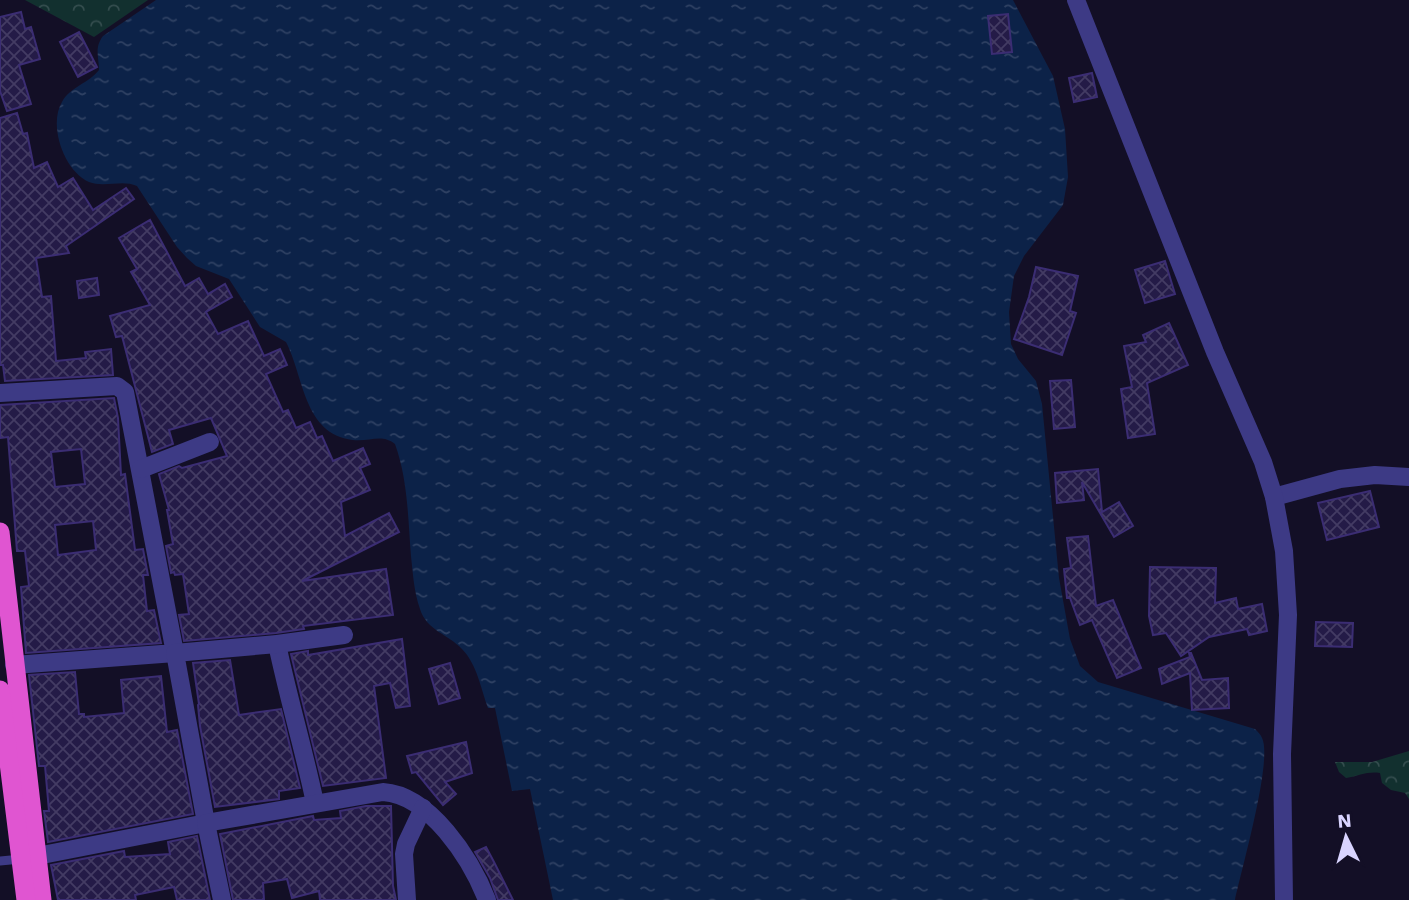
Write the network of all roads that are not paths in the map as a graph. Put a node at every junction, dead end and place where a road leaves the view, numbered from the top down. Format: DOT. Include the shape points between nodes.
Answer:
graph roads {
  1 [pos="1076,0"];
  2 [pos="0,393"];
  3 [pos="211,442"];
  4 [pos="141,469"];
  5 [pos="1409,477"];
  6 [pos="1275,497"];
  7 [pos="0,532"];
  8 [pos="344,635"];
  9 [pos="277,644"];
  10 [pos="176,653"];
  11 [pos="14,665"];
  12 [pos="0,690"];
  13 [pos="3,737"];
  14 [pos="315,803"];
  15 [pos="423,808"];
  16 [pos="206,823"];
  17 [pos="29,857"];
  18 [pos="0,861"];
  19 [pos="26,900"];
  20 [pos="42,900"];
  21 [pos="222,900"];
  22 [pos="407,900"];
  23 [pos="486,900"];
  24 [pos="1284,900"];
  1 -- 6 [label="street"];
  2 -- 4 [label="street" via="121,388"];
  3 -- 4 [label="street"];
  4 -- 10 [label="street"];
  5 -- 6 [label="street" via="1340,479"];
  6 -- 24 [label="street" via="1288,606 1282,754"];
  7 -- 11 [label="highway"];
  8 -- 9 [label="street"];
  9 -- 10 [label="street"];
  9 -- 14 [label="street"];
  10 -- 11 [label="street"];
  10 -- 16 [label="street"];
  11 -- 17 [label="highway"];
  12 -- 13 [label="highway"];
  13 -- 17 [label="highway"];
  14 -- 15 [label="street" via="383,792"];
  14 -- 16 [label="street"];
  15 -- 22 [label="street" via="404,854"];
  15 -- 23 [label="street" via="454,841"];
  16 -- 17 [label="street"];
  16 -- 21 [label="street"];
  17 -- 18 [label="lane"];
  17 -- 19 [label="highway"];
  17 -- 20 [label="highway"];
}
